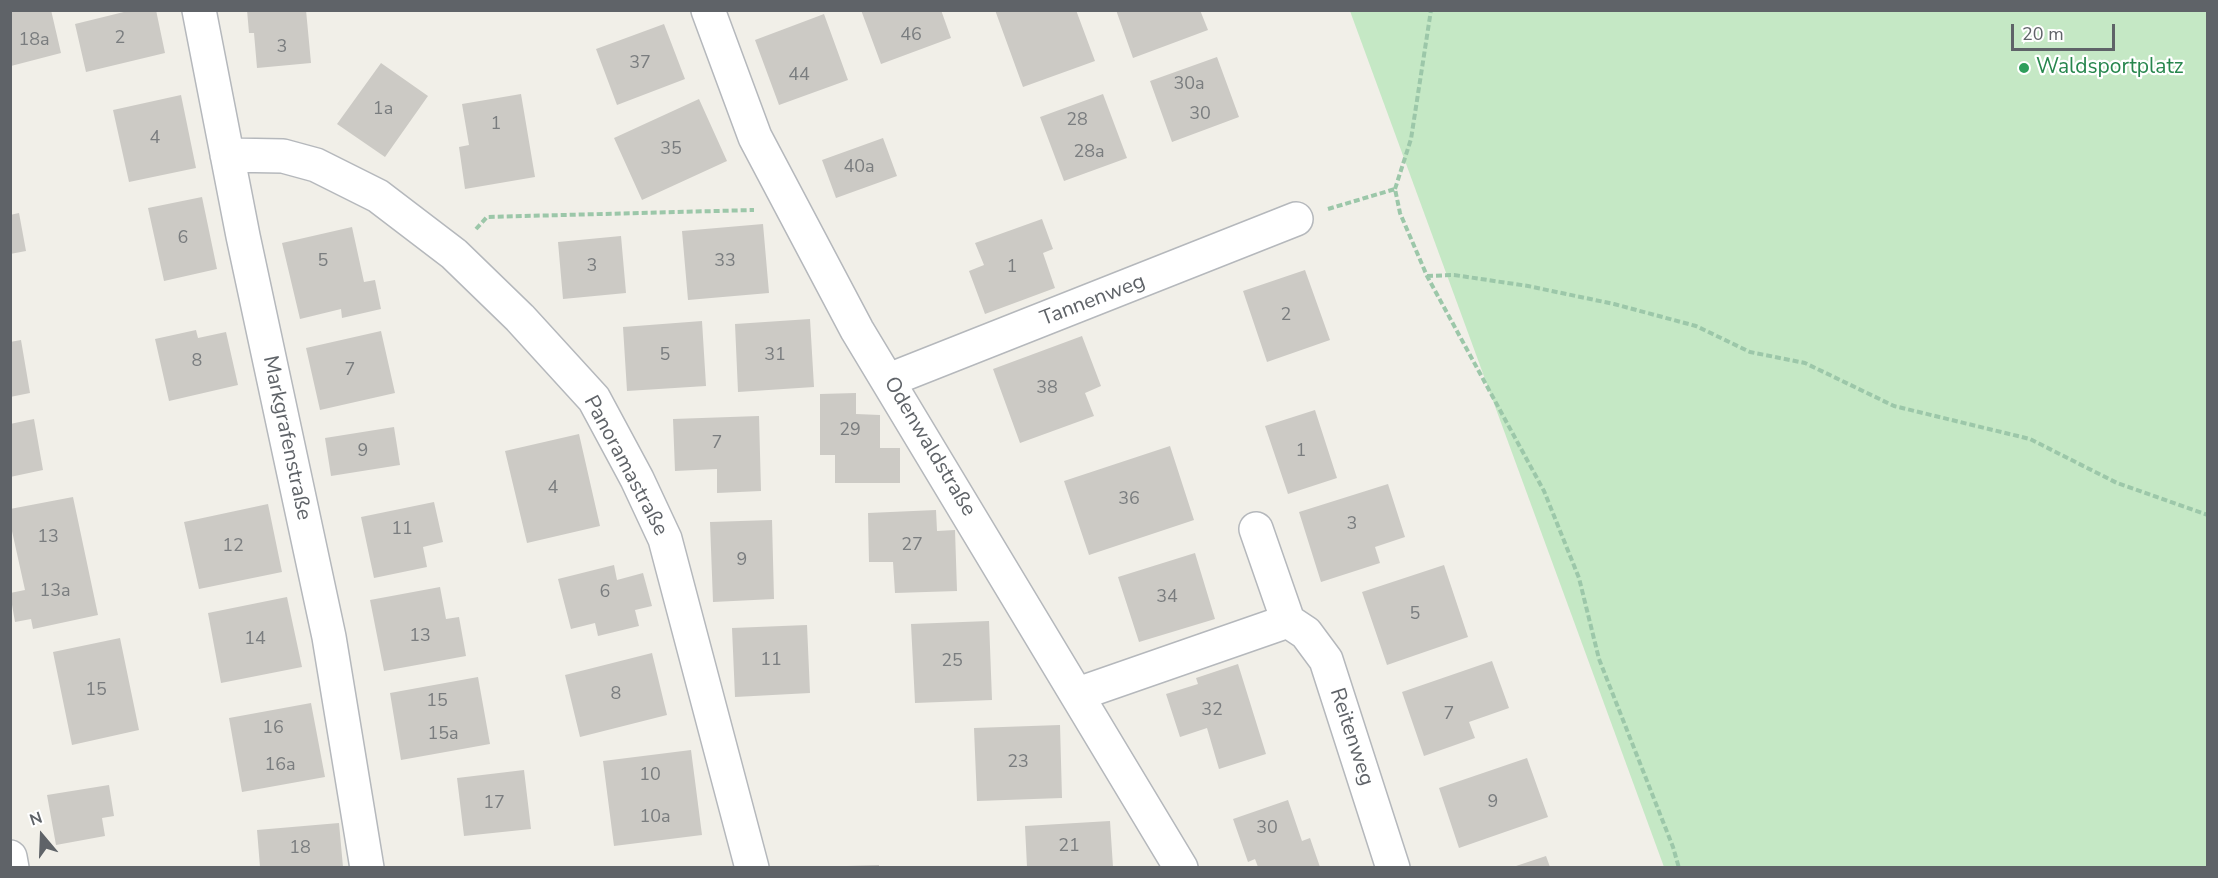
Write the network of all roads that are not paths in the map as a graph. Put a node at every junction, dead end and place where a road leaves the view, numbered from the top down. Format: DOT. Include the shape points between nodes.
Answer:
graph roads {
  1 [pos="199,10"];
  2 [pos="708,10"];
  3 [pos="227,155"];
  4 [pos="1296,219"];
  5 [pos="889,380"];
  6 [pos="1256,529"];
  7 [pos="1288,621"];
  8 [pos="1078,694"];
  9 [pos="10,857"];
  10 [pos="12,867"];
  11 [pos="368,867"];
  12 [pos="752,867"];
  13 [pos="1181,867"];
  14 [pos="1393,867"];
  1 -- 3 [label="street, Markgrafenstraße"];
  2 -- 5 [label="street, Odenwaldstraße" via="755,137 857,330"];
  3 -- 11 [label="street, Markgrafenstraße" via="329,638"];
  3 -- 12 [label="street, Panoramastraße" via="283,156 316,165 378,196 454,254 520,318 594,399 665,539"];
  4 -- 5 [label="street, Tannenweg"];
  5 -- 8 [label="street, Odenwaldstraße"];
  6 -- 7 [label="street"];
  7 -- 8 [label="street"];
  7 -- 14 [label="street, Reitenweg" via="1306,633 1326,660"];
  8 -- 13 [label="street, Odenwaldstraße"];
  9 -- 10 [label="street"];
}
